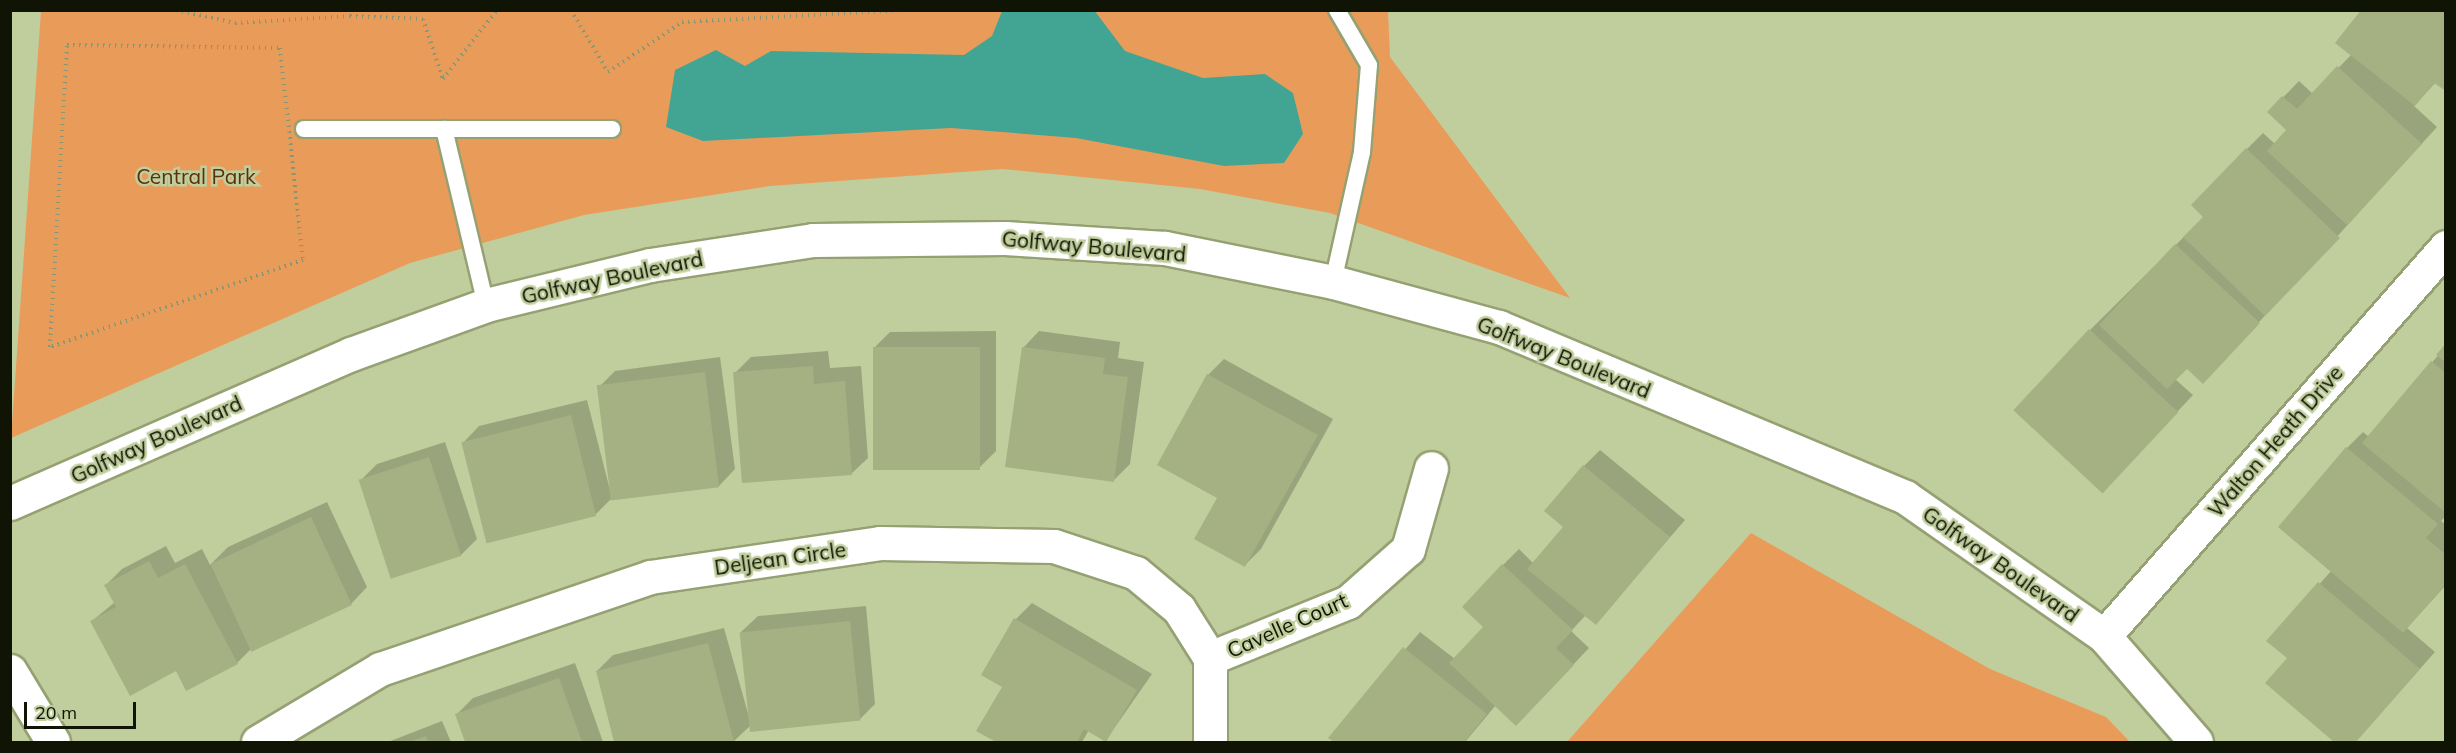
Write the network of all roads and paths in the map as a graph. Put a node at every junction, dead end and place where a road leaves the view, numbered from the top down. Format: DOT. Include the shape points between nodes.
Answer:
graph roads {
  1 [pos="176,10"];
  2 [pos="496,10"];
  3 [pos="571,10"];
  4 [pos="901,10"];
  5 [pos="1337,10"];
  6 [pos="280,48"];
  7 [pos="304,129"];
  8 [pos="444,129"];
  9 [pos="612,129"];
  10 [pos="2445,247"];
  11 [pos="1333,282"];
  12 [pos="486,305"];
  13 [pos="1431,468"];
  14 [pos="10,503"];
  15 [pos="2104,636"];
  16 [pos="1210,658"];
  17 [pos="10,671"];
  18 [pos="53,742"];
  19 [pos="258,742"];
  20 [pos="1210,742"];
  21 [pos="2196,742"];
  1 -- 2 [label="path" via="235,23 350,16 423,19 443,79"];
  3 -- 4 [label="path" via="608,72 682,21"];
  5 -- 11 [label="lane" via="1369,64 1362,152"];
  6 -- 6 [label="path" via="67,45 50,347 303,260"];
  7 -- 8 [label="lane"];
  8 -- 9 [label="lane"];
  8 -- 12 [label="lane"];
  10 -- 15 [label="street, Walton Heath Drive"];
  11 -- 12 [label="street, Golfway Boulevard" via="1165,248 1005,238 813,240 650,265"];
  11 -- 15 [label="street, Golfway Boulevard" via="1499,327 1905,497"];
  12 -- 14 [label="street, Golfway Boulevard" via="351,354"];
  13 -- 16 [label="street, Cavelle Court" via="1408,549 1348,602"];
  15 -- 21 [label="street, Golfway Boulevard"];
  16 -- 19 [label="street, Deljean Circle" via="1179,609 1136,573 1054,546 880,543 650,577 380,669"];
  16 -- 20 [label="street"];
  17 -- 18 [label="street"];
}
